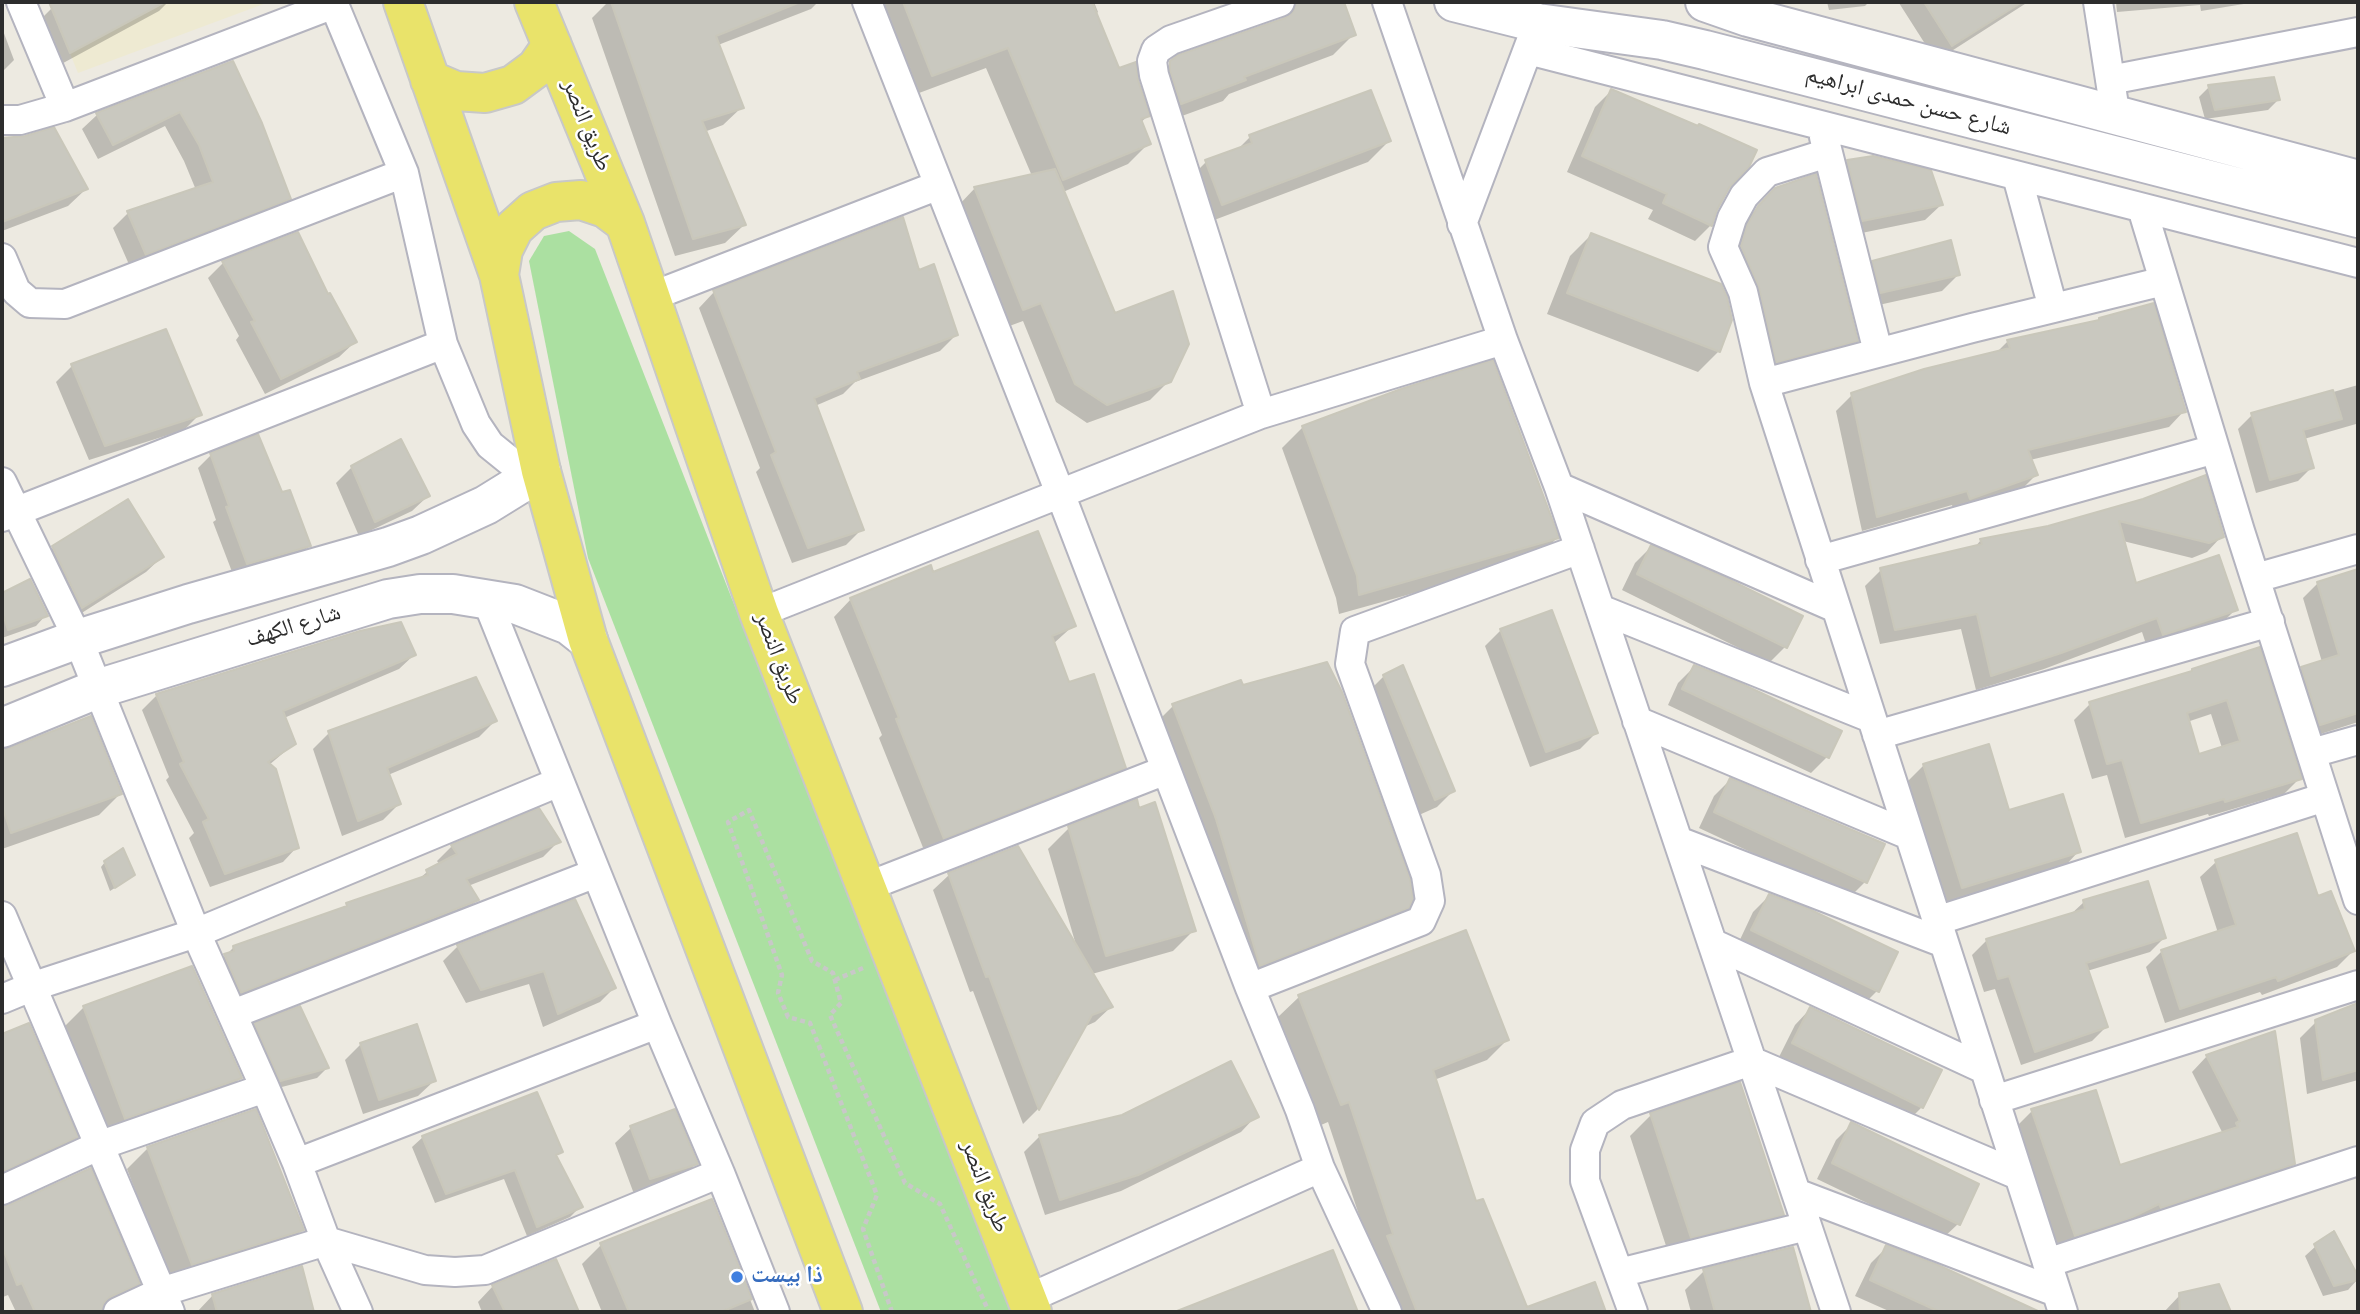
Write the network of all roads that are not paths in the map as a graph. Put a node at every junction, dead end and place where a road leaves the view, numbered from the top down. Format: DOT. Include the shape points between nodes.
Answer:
graph roads {
  1 [pos="21,2"];
  2 [pos="403,2"];
  3 [pos="534,2"];
  4 [pos="867,2"];
  5 [pos="1280,2"];
  6 [pos="1387,2"];
  7 [pos="1454,2"];
  8 [pos="1705,2"];
  9 [pos="2098,2"];
  10 [pos="334,3"];
  11 [pos="2358,32"];
  12 [pos="1533,36"];
  13 [pos="552,45"];
  14 [pos="430,80"];
  15 [pos="2113,98"];
  16 [pos="65,107"];
  17 [pos="2,120"];
  18 [pos="1821,125"];
  19 [pos="1828,153"];
  20 [pos="404,173"];
  21 [pos="2017,176"];
  22 [pos="2358,180"];
  23 [pos="939,185"];
  24 [pos="2142,208"];
  25 [pos="2358,218"];
  26 [pos="625,223"];
  27 [pos="1462,224"];
  28 [pos="2,258"];
  29 [pos="2358,264"];
  30 [pos="499,275"];
  31 [pos="2164,281"];
  32 [pos="650,296"];
  33 [pos="2053,308"];
  34 [pos="1503,340"];
  35 [pos="443,344"];
  36 [pos="1878,352"];
  37 [pos="1764,383"];
  38 [pos="1261,414"];
  39 [pos="2215,449"];
  40 [pos="541,470"];
  41 [pos="2,482"];
  42 [pos="1559,487"];
  43 [pos="1060,493"];
  44 [pos="8,514"];
  45 [pos="1580,549"];
  46 [pos="2358,549"];
  47 [pos="1821,560"];
  48 [pos="2256,578"];
  49 [pos="486,598"];
  50 [pos="1836,608"];
  51 [pos="1600,609"];
  52 [pos="759,613"];
  53 [pos="2270,622"];
  54 [pos="78,639"];
  55 [pos="588,640"];
  56 [pos="2,667"];
  57 [pos="97,689"];
  58 [pos="1637,721"];
  59 [pos="1874,726"];
  60 [pos="2,727"];
  61 [pos="2358,740"];
  62 [pos="2312,753"];
  63 [pos="1166,771"];
  64 [pos="559,782"];
  65 [pos="2326,797"];
  66 [pos="1909,835"];
  67 [pos="1678,841"];
  68 [pos="596,873"];
  69 [pos="866,887"];
  70 [pos="2358,900"];
  71 [pos="2,916"];
  72 [pos="1940,932"];
  73 [pos="196,933"];
  74 [pos="1712,943"];
  75 [pos="2358,985"];
  76 [pos="31,987"];
  77 [pos="1250,988"];
  78 [pos="2,999"];
  79 [pos="233,1014"];
  80 [pos="657,1024"];
  81 [pos="1751,1061"];
  82 [pos="1984,1069"];
  83 [pos="265,1088"];
  84 [pos="1994,1100"];
  85 [pos="98,1146"];
  86 [pos="2358,1161"];
  87 [pos="297,1163"];
  88 [pos="1320,1168"];
  89 [pos="720,1173"];
  90 [pos="2018,1175"];
  91 [pos="2,1190"];
  92 [pos="1796,1193"];
  93 [pos="1807,1226"];
  94 [pos="326,1241"];
  95 [pos="2047,1262"];
  96 [pos="1619,1273"];
  97 [pos="165,1302"];
  98 [pos="2059,1302"];
  99 [pos="1029,1306"];
  100 [pos="1841,1309"];
  101 [pos="770,1311"];
  102 [pos="118,1312"];
  103 [pos="358,1312"];
  104 [pos="843,1312"];
  105 [pos="1387,1312"];
  106 [pos="1633,1312"];
  1 -- 16 [label="street"];
  2 -- 14 [label="main road"];
  3 -- 13 [label="main road, طريق النصر"];
  4 -- 23 [label="street"];
  5 -- 38 [label="street" via="1171,40 1156,50 1152,61"];
  6 -- 27 [label="street"];
  7 -- 12 [label="main road, شارع حسن حمدى ابراهيم"];
  8 -- 15 [label="main road, شارع حسن حمدى ابراهيم" via="1761,20"];
  9 -- 15 [label="street"];
  10 -- 16 [label="street"];
  10 -- 20 [label="street"];
  11 -- 15 [label="street"];
  12 -- 18 [label="street"];
  12 -- 25 [label="main road, شارع حسن حمدى ابراهيم" via="1662,40"];
  12 -- 27 [label="street"];
  13 -- 14 [label="main road" via="536,68 513,85 485,93 456,91"];
  13 -- 26 [label="main road, طريق النصر"];
  14 -- 30 [label="main road"];
  15 -- 22 [label="main road, شارع حسن حمدى ابراهيم"];
  16 -- 17 [label="street" via="20,120"];
  18 -- 19 [label="street"];
  18 -- 21 [label="street"];
  19 -- 36 [label="street"];
  19 -- 37 [label="street" via="1767,172 1744,196 1723,247 1743,292"];
  20 -- 28 [label="street" via="65,304 30,303 16,291"];
  20 -- 35 [label="street"];
  21 -- 24 [label="street"];
  21 -- 33 [label="street"];
  23 -- 32 [label="street"];
  23 -- 43 [label="street"];
  24 -- 29 [label="street"];
  24 -- 31 [label="street"];
  26 -- 30 [label="main road" via="605,208 581,200 556,202 533,211 514,228 503,250"];
  26 -- 32 [label="main road, طريق النصر"];
  27 -- 34 [label="street"];
  30 -- 40 [label="main road"];
  31 -- 33 [label="street"];
  31 -- 39 [label="street"];
  32 -- 52 [label="main road, طريق النصر"];
  33 -- 36 [label="street"];
  34 -- 38 [label="street"];
  34 -- 42 [label="street"];
  35 -- 40 [label="street" via="476,424 490,445 511,462"];
  35 -- 44 [label="street"];
  36 -- 37 [label="street"];
  37 -- 47 [label="street"];
  38 -- 43 [label="street"];
  39 -- 47 [label="street"];
  39 -- 48 [label="street"];
  40 -- 54 [label="main road" via="486,505 421,535"];
  40 -- 55 [label="main road"];
  41 -- 44 [label="street"];
  42 -- 45 [label="street"];
  42 -- 50 [label="street"];
  43 -- 52 [label="street"];
  43 -- 63 [label="street"];
  44 -- 54 [label="street"];
  45 -- 51 [label="street"];
  45 -- 77 [label="street" via="1355,632 1350,664 1426,875 1430,901 1421,921"];
  46 -- 48 [label="street"];
  47 -- 50 [label="street"];
  48 -- 53 [label="street"];
  49 -- 55 [label="main road, شارع الكهف" via="543,613"];
  49 -- 57 [label="main road, شارع الكهف" via="419,594 388,599"];
  49 -- 64 [label="street"];
  50 -- 59 [label="street"];
  51 -- 58 [label="street"];
  51 -- 59 [label="street"];
  52 -- 69 [label="main road, طريق النصر"];
  53 -- 59 [label="street"];
  53 -- 62 [label="street"];
  54 -- 56 [label="main road"];
  54 -- 57 [label="street"];
  55 -- 104 [label="main road"];
  57 -- 60 [label="main road, شارع الكهف"];
  57 -- 73 [label="street"];
  58 -- 66 [label="street"];
  58 -- 67 [label="street"];
  59 -- 66 [label="street"];
  61 -- 62 [label="street"];
  62 -- 65 [label="street"];
  63 -- 69 [label="street"];
  63 -- 77 [label="street"];
  64 -- 68 [label="street"];
  64 -- 73 [label="street"];
  65 -- 70 [label="street"];
  65 -- 72 [label="street"];
  66 -- 72 [label="street"];
  67 -- 72 [label="street"];
  67 -- 74 [label="street"];
  68 -- 79 [label="street"];
  68 -- 80 [label="street"];
  69 -- 99 [label="main road, طريق النصر"];
  71 -- 76 [label="street"];
  72 -- 82 [label="street"];
  73 -- 76 [label="street"];
  73 -- 79 [label="street"];
  74 -- 81 [label="street"];
  74 -- 82 [label="street"];
  75 -- 84 [label="street"];
  76 -- 78 [label="street"];
  76 -- 85 [label="street"];
  77 -- 88 [label="street"];
  79 -- 83 [label="street"];
  80 -- 87 [label="street"];
  80 -- 89 [label="street"];
  81 -- 90 [label="street"];
  81 -- 92 [label="street"];
  81 -- 96 [label="street" via="1622,1105 1595,1123 1585,1150 1585,1181"];
  82 -- 84 [label="street"];
  83 -- 85 [label="street"];
  83 -- 87 [label="street"];
  84 -- 90 [label="street"];
  85 -- 91 [label="street"];
  85 -- 97 [label="street"];
  86 -- 95 [label="street"];
  87 -- 94 [label="street"];
  88 -- 99 [label="street"];
  88 -- 105 [label="street"];
  89 -- 94 [label="street" via="485,1269 425,1270"];
  89 -- 101 [label="street"];
  90 -- 95 [label="street"];
  92 -- 93 [label="street"];
  92 -- 98 [label="street"];
  93 -- 96 [label="street"];
  93 -- 100 [label="street"];
  94 -- 97 [label="street"];
  94 -- 103 [label="street"];
  95 -- 98 [label="street"];
  96 -- 106 [label="street"];
  97 -- 102 [label="street"];
}
